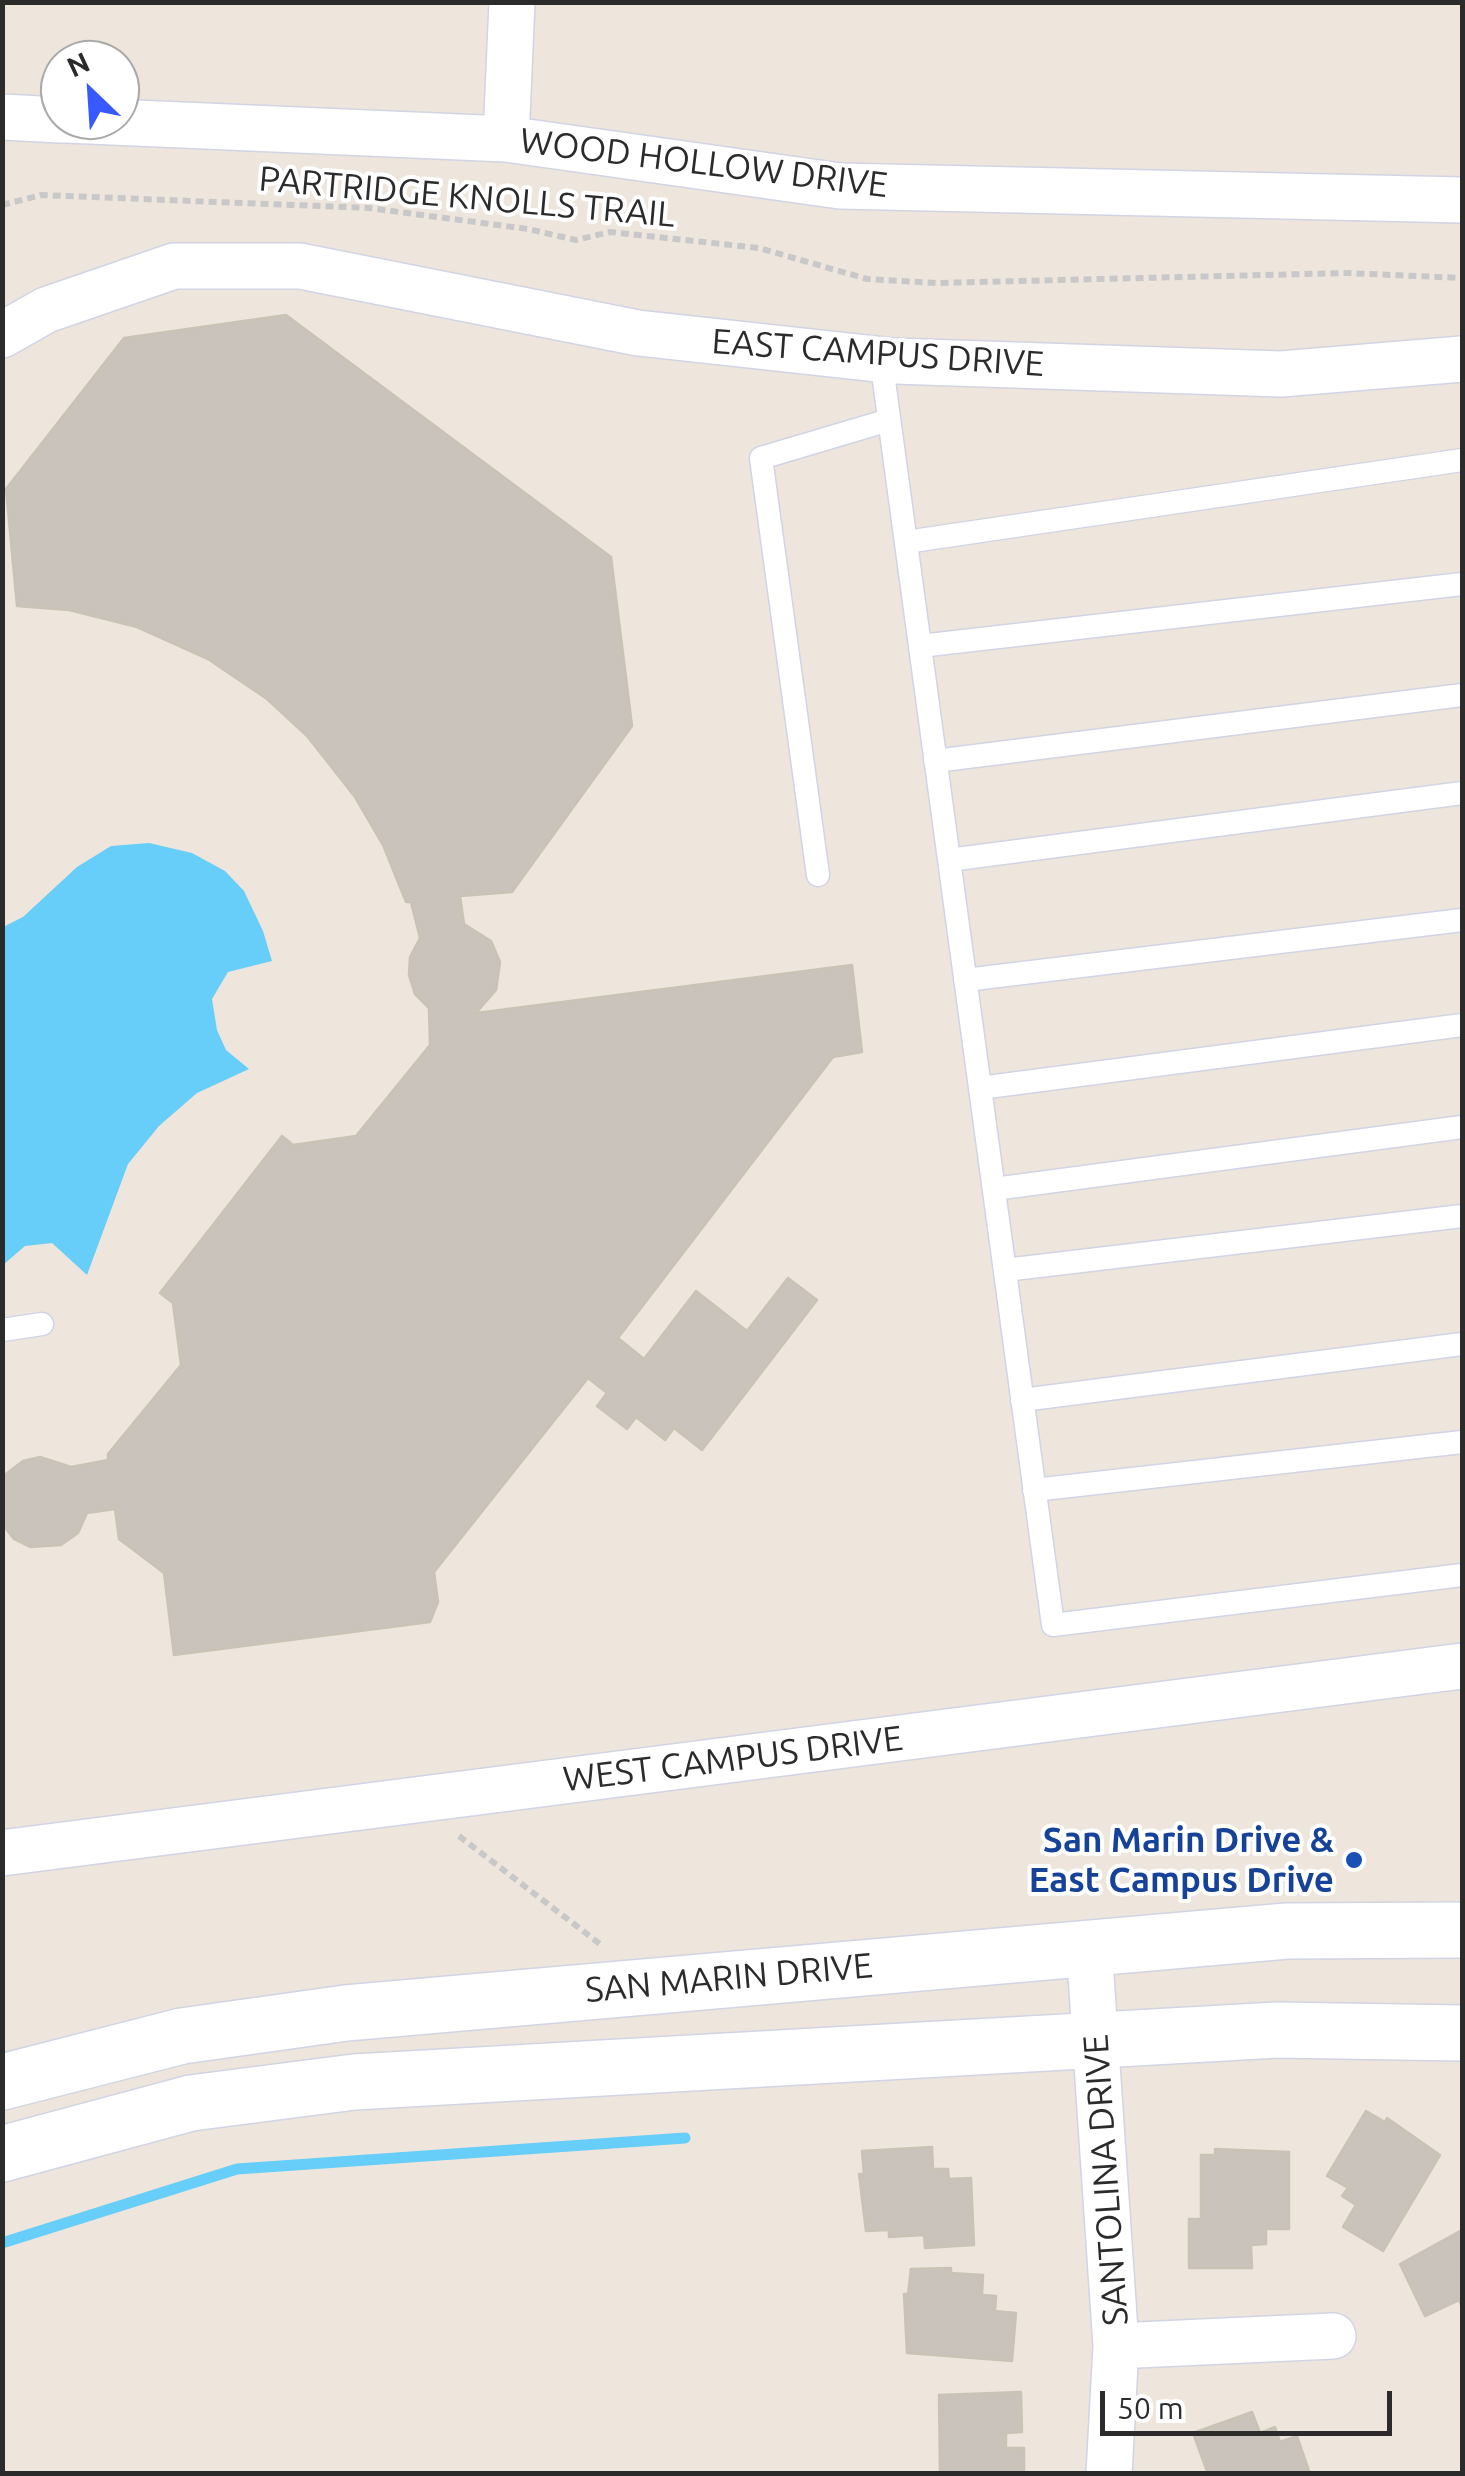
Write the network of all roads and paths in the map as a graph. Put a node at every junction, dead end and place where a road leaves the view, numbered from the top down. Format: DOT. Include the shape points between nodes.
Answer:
graph roads {
  1 [pos="512,2"];
  2 [pos="2,117"];
  3 [pos="40,119"];
  4 [pos="140,123"];
  5 [pos="506,139"];
  6 [pos="1462,200"];
  7 [pos="2,205"];
  8 [pos="1462,278"];
  9 [pos="2,335"];
  10 [pos="881,359"];
  11 [pos="1462,359"];
  12 [pos="889,420"];
  13 [pos="1462,460"];
  14 [pos="906,542"];
  15 [pos="1462,584"];
  16 [pos="920,646"];
  17 [pos="1462,696"];
  18 [pos="935,760"];
  19 [pos="1462,792"];
  20 [pos="949,860"];
  21 [pos="818,875"];
  22 [pos="1462,920"];
  23 [pos="965,980"];
  24 [pos="1462,1024"];
  25 [pos="980,1088"];
  26 [pos="1462,1128"];
  27 [pos="994,1189"];
  28 [pos="1462,1216"];
  29 [pos="1004,1270"];
  30 [pos="42,1324"];
  31 [pos="2,1330"];
  32 [pos="1462,1344"];
  33 [pos="1022,1400"];
  34 [pos="1462,1442"];
  35 [pos="1034,1490"];
  36 [pos="1462,1575"];
  37 [pos="1462,1666"];
  38 [pos="413,1800"];
  39 [pos="2,1853"];
  40 [pos="1462,1930"];
  41 [pos="1090,1946"];
  42 [pos="652,1985"];
  43 [pos="1462,2033"];
  44 [pos="1098,2039"];
  45 [pos="2,2082"];
  46 [pos="2,2154"];
  47 [pos="1333,2336"];
  48 [pos="1116,2346"];
  49 [pos="1109,2474"];
  1 -- 5 [label="street"];
  2 -- 3 [label="street, WOOD HOLLOW DRIVE"];
  4 -- 5 [label="street, WOOD HOLLOW DRIVE"];
  5 -- 6 [label="street, WOOD HOLLOW DRIVE" via="840,186"];
  7 -- 8 [label="path, PARTRIDGE KNOLLS TRAIL" via="41,195 369,208 576,240 610,232 759,248 867,279 938,283 1346,273"];
  9 -- 10 [label="street, EAST CAMPUS DRIVE" via="46,310 174,266 300,266 638,333"];
  10 -- 11 [label="street, EAST CAMPUS DRIVE" via="1281,374"];
  10 -- 12 [label="lane"];
  12 -- 14 [label="lane"];
  12 -- 21 [label="lane" via="762,458"];
  13 -- 14 [label="lane"];
  14 -- 16 [label="lane"];
  15 -- 16 [label="lane"];
  16 -- 18 [label="lane"];
  17 -- 18 [label="lane"];
  18 -- 20 [label="lane"];
  19 -- 20 [label="lane"];
  20 -- 23 [label="lane"];
  22 -- 23 [label="lane"];
  23 -- 25 [label="lane"];
  24 -- 25 [label="lane"];
  25 -- 27 [label="lane"];
  26 -- 27 [label="lane"];
  27 -- 29 [label="lane"];
  28 -- 29 [label="lane"];
  29 -- 33 [label="lane"];
  30 -- 31 [label="lane"];
  32 -- 33 [label="lane"];
  33 -- 35 [label="lane"];
  34 -- 35 [label="lane"];
  35 -- 36 [label="lane" via="1053,1626"];
  37 -- 38 [label="street, WEST CAMPUS DRIVE"];
  38 -- 39 [label="street, WEST CAMPUS DRIVE"];
  38 -- 42 [label="path"];
  40 -- 41 [label="main road, SAN MARIN DRIVE" via="1287,1930"];
  41 -- 42 [label="main road, SAN MARIN DRIVE"];
  41 -- 44 [label="street, SANTOLINA DRIVE"];
  42 -- 45 [label="main road, SAN MARIN DRIVE" via="346,2013 200,2034"];
  43 -- 44 [label="main road" via="1277,2030"];
  44 -- 46 [label="main road" via="354,2082 190,2103"];
  44 -- 48 [label="street, SANTOLINA DRIVE"];
  47 -- 48 [label="street"];
  48 -- 49 [label="street, SANTOLINA DRIVE"];
}
